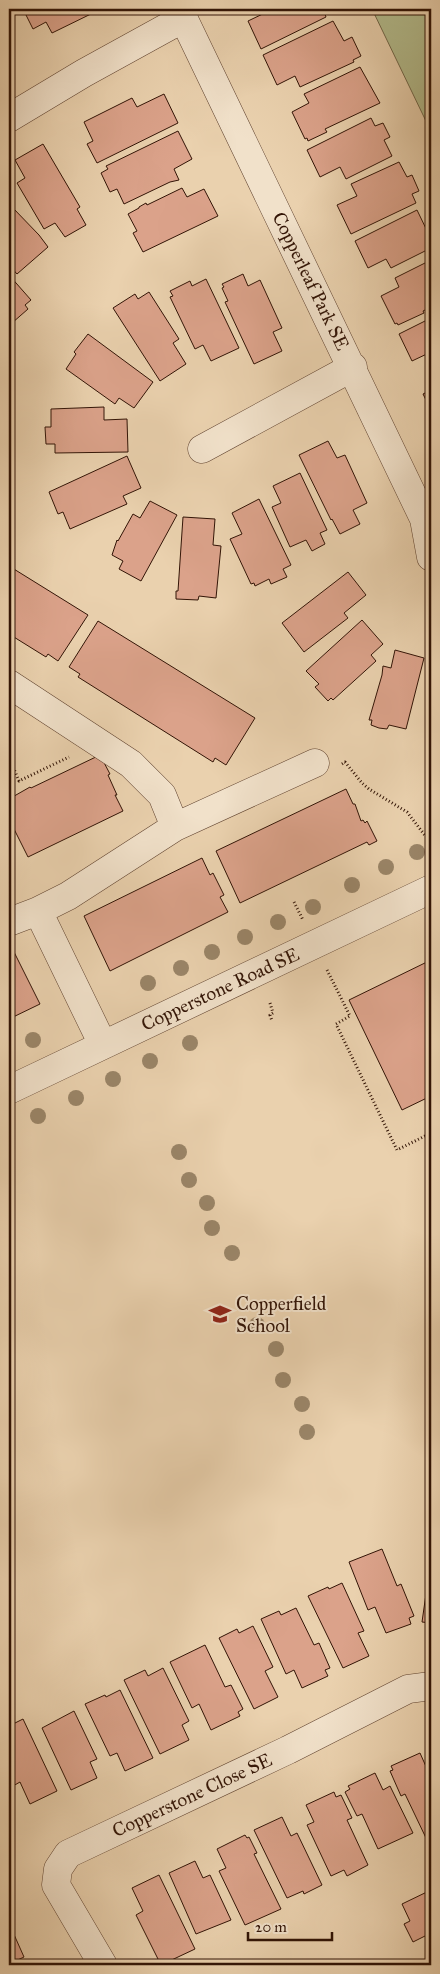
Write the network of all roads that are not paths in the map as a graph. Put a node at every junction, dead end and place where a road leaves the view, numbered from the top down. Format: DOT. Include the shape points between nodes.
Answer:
graph roads {
  1 [pos="181,14"];
  2 [pos="9,118"];
  3 [pos="352,367"];
  4 [pos="202,449"];
  5 [pos="431,557"];
  6 [pos="9,684"];
  7 [pos="315,763"];
  8 [pos="176,827"];
  9 [pos="431,889"];
  10 [pos="38,911"];
  11 [pos="9,922"];
  12 [pos="103,1045"];
  13 [pos="9,1090"];
  14 [pos="431,1686"];
  15 [pos="104,1965"];
  1 -- 2 [label="street"];
  1 -- 3 [label="street, Copperleaf Park SE"];
  3 -- 4 [label="street"];
  3 -- 5 [label="street, Copperleaf Park SE" via="424,519"];
  6 -- 8 [label="street" via="131,764 162,795"];
  7 -- 8 [label="street"];
  8 -- 10 [label="street" via="68,896"];
  9 -- 12 [label="street, Copperstone Road SE"];
  10 -- 11 [label="street"];
  10 -- 12 [label="street"];
  12 -- 13 [label="street, Copperstone Road SE"];
  14 -- 15 [label="street, Copperstone Close SE" via="408,1690 68,1854 58,1869 56,1885"];
}
